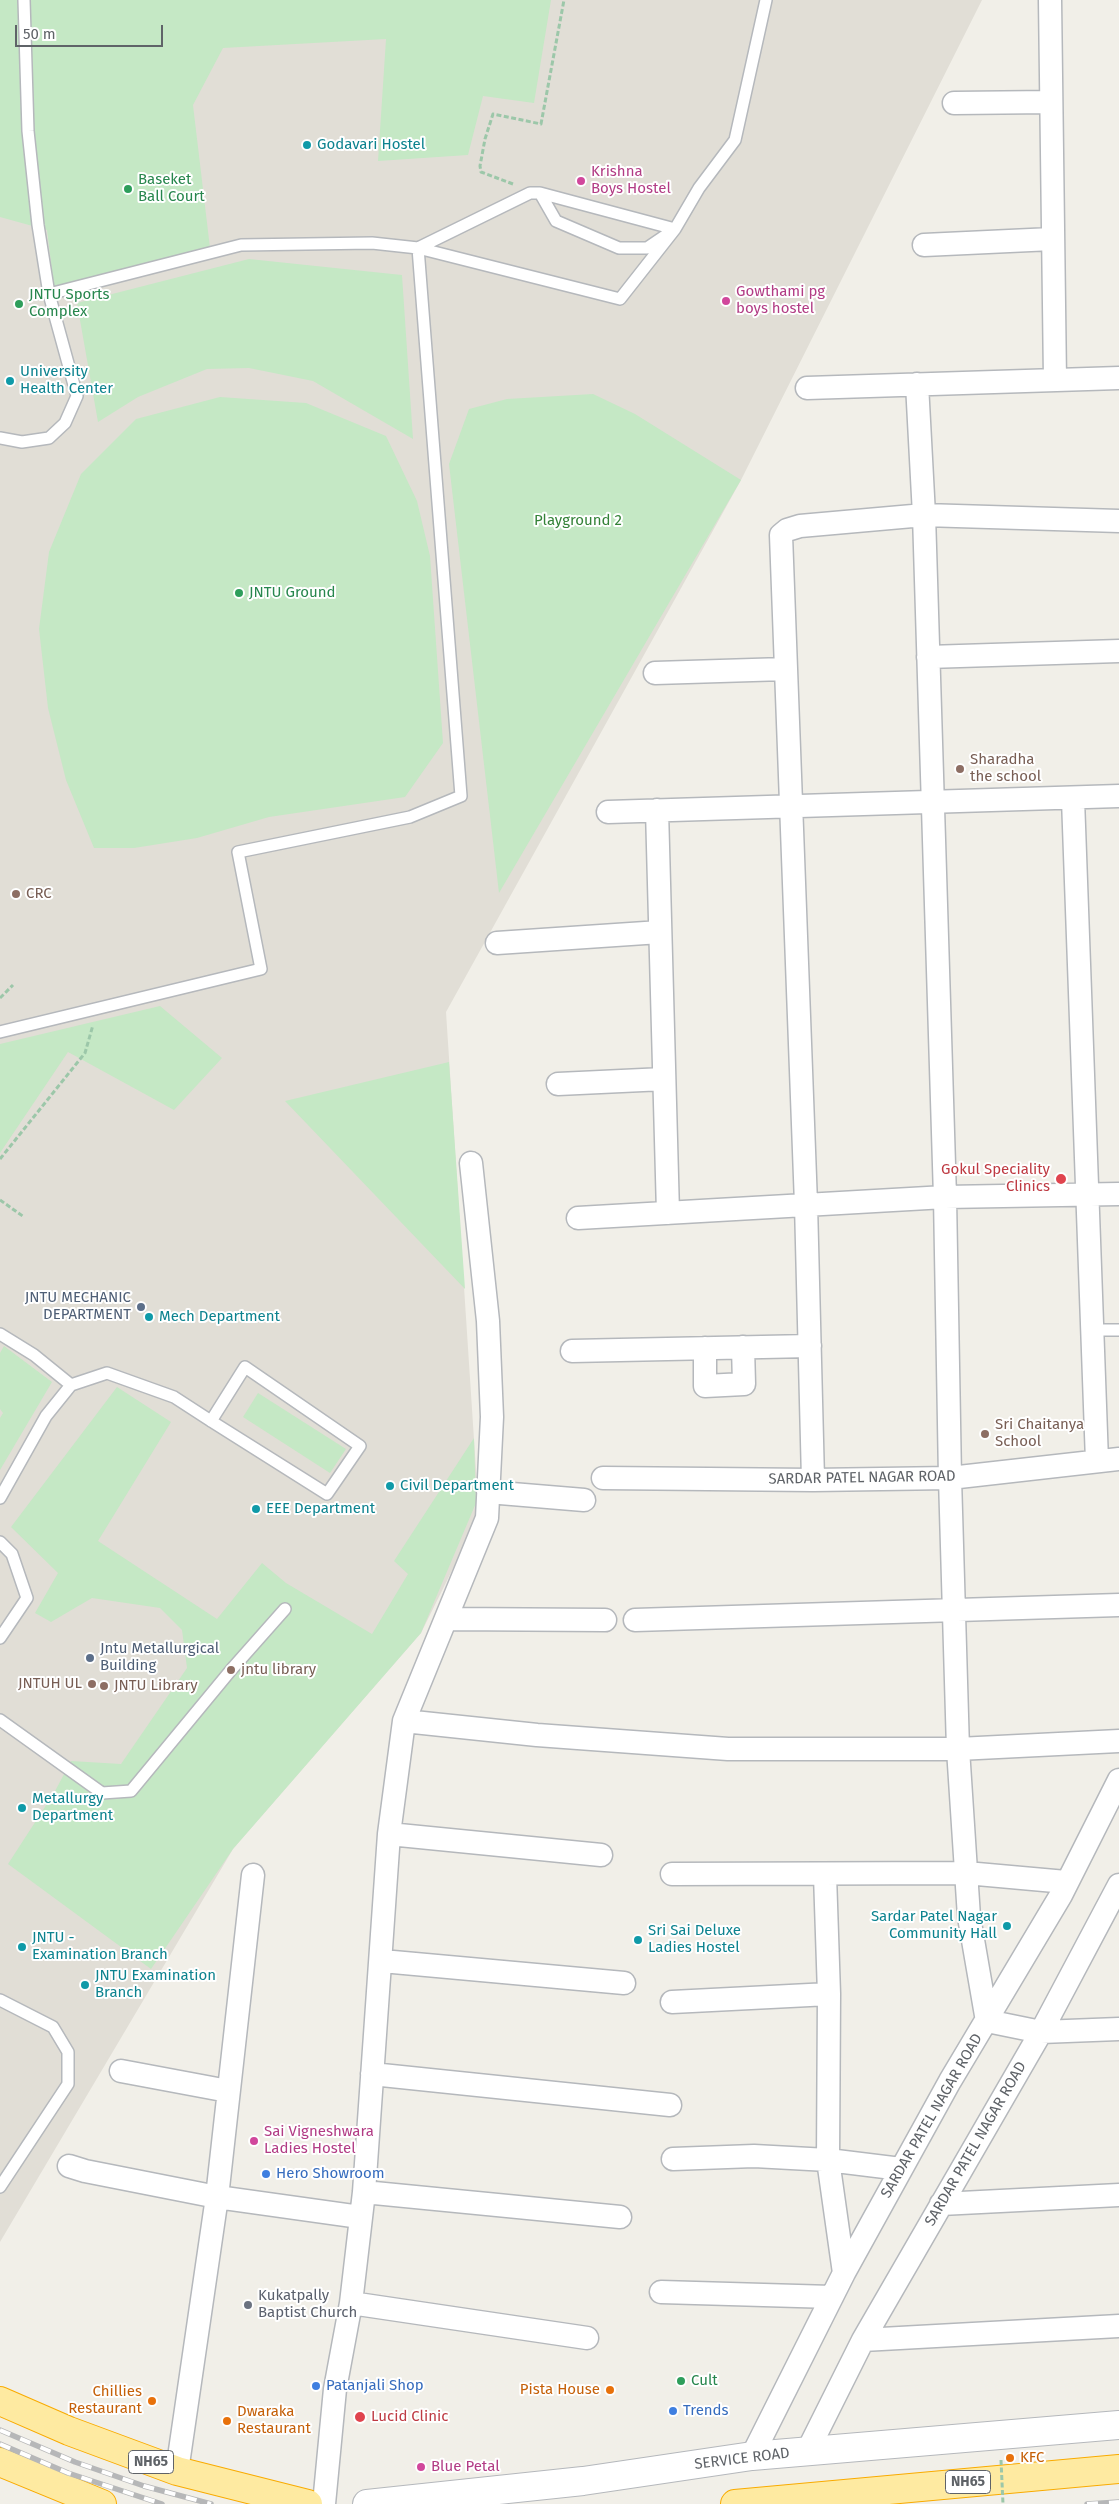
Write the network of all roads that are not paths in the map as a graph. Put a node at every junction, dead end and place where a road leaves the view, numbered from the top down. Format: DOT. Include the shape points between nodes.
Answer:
graph roads {
  1 [pos="24,0"];
  2 [pos="766,0"];
  3 [pos="1050,0"];
  4 [pos="1051,102"];
  5 [pos="954,104"];
  6 [pos="535,193"];
  7 [pos="675,229"];
  8 [pos="1052,239"];
  9 [pos="924,244"];
  10 [pos="418,248"];
  11 [pos="49,294"];
  12 [pos="1119,378"];
  13 [pos="1055,380"];
  14 [pos="918,384"];
  15 [pos="807,388"];
  16 [pos="0,438"];
  17 [pos="924,515"];
  18 [pos="1119,521"];
  19 [pos="1119,651"];
  20 [pos="928,657"];
  21 [pos="785,669"];
  22 [pos="655,673"];
  23 [pos="1119,796"];
  24 [pos="1074,799"];
  25 [pos="932,801"];
  26 [pos="790,806"];
  27 [pos="657,810"];
  28 [pos="608,812"];
  29 [pos="660,932"];
  30 [pos="497,943"];
  31 [pos="0,1032"];
  32 [pos="664,1079"];
  33 [pos="558,1084"];
  34 [pos="471,1163"];
  35 [pos="1119,1194"];
  36 [pos="1088,1195"];
  37 [pos="945,1197"];
  38 [pos="806,1204"];
  39 [pos="668,1213"];
  40 [pos="578,1218"];
  41 [pos="1092,1330"];
  42 [pos="1119,1330"];
  43 [pos="0,1334"];
  44 [pos="810,1346"];
  45 [pos="743,1347"];
  46 [pos="706,1348"];
  47 [pos="572,1351"];
  48 [pos="71,1385"];
  49 [pos="211,1421"];
  50 [pos="1119,1459"];
  51 [pos="1097,1460"];
  52 [pos="603,1478"];
  53 [pos="950,1478"];
  54 [pos="814,1480"];
  55 [pos="488,1492"];
  56 [pos="0,1498"];
  57 [pos="584,1500"];
  58 [pos="0,1542"];
  59 [pos="1119,1605"];
  60 [pos="285,1608"];
  61 [pos="954,1610"];
  62 [pos="447,1619"];
  63 [pos="605,1620"];
  64 [pos="636,1620"];
  65 [pos="0,1638"];
  66 [pos="0,1720"];
  67 [pos="404,1721"];
  68 [pos="1119,1741"];
  69 [pos="958,1749"];
  70 [pos="1119,1780"];
  71 [pos="390,1834"];
  72 [pos="601,1855"];
  73 [pos="966,1873"];
  74 [pos="672,1874"];
  75 [pos="253,1875"];
  76 [pos="825,1875"];
  77 [pos="1066,1882"];
  78 [pos="1119,1885"];
  79 [pos="382,1961"];
  80 [pos="624,1983"];
  81 [pos="829,1994"];
  82 [pos="0,2000"];
  83 [pos="672,2002"];
  84 [pos="987,2021"];
  85 [pos="1119,2029"];
  86 [pos="1041,2032"];
  87 [pos="121,2071"];
  88 [pos="372,2074"];
  89 [pos="228,2091"];
  90 [pos="670,2105"];
  91 [pos="673,2159"];
  92 [pos="828,2160"];
  93 [pos="69,2166"];
  94 [pos="901,2169"];
  95 [pos="0,2187"];
  96 [pos="364,2192"];
  97 [pos="1119,2195"];
  98 [pos="218,2197"];
  99 [pos="941,2204"];
  100 [pos="360,2217"];
  101 [pos="620,2217"];
  102 [pos="844,2273"];
  103 [pos="661,2292"];
  104 [pos="832,2297"];
  105 [pos="351,2303"];
  106 [pos="1119,2326"];
  107 [pos="587,2338"];
  108 [pos="863,2340"];
  109 [pos="0,2401"];
  110 [pos="1119,2425"];
  111 [pos="807,2452"];
  112 [pos="752,2456"];
  113 [pos="0,2462"];
  114 [pos="1119,2469"];
  115 [pos="177,2472"];
  116 [pos="102,2504"];
  117 [pos="308,2504"];
  118 [pos="324,2504"];
  119 [pos="366,2504"];
  120 [pos="735,2504"];
  1 -- 11 [label="lane" via="28,131"];
  2 -- 7 [label="lane" via="735,140 699,188"];
  3 -- 4 [label="street"];
  4 -- 5 [label="street"];
  4 -- 8 [label="street"];
  6 -- 7 [label="lane"];
  6 -- 7 [label="lane" via="556,221 618,248 647,248"];
  6 -- 10 [label="lane"];
  7 -- 10 [label="lane" via="620,300"];
  8 -- 9 [label="street"];
  8 -- 13 [label="street"];
  10 -- 11 [label="lane" via="372,243 241,245"];
  10 -- 31 [label="lane" via="461,796 410,817 238,852 261,969"];
  11 -- 16 [label="lane" via="77,396 65,423 49,438 22,442"];
  12 -- 13 [label="street"];
  13 -- 14 [label="street"];
  14 -- 15 [label="street"];
  14 -- 17 [label="street"];
  17 -- 18 [label="street"];
  17 -- 20 [label="street"];
  17 -- 21 [label="street" via="800,526 781,535"];
  19 -- 20 [label="street"];
  20 -- 25 [label="street"];
  21 -- 22 [label="street"];
  21 -- 26 [label="street"];
  23 -- 24 [label="street"];
  24 -- 25 [label="street"];
  24 -- 36 [label="street"];
  25 -- 26 [label="street"];
  25 -- 37 [label="street"];
  26 -- 27 [label="street"];
  26 -- 38 [label="street"];
  27 -- 28 [label="street"];
  27 -- 29 [label="street"];
  29 -- 30 [label="street"];
  29 -- 32 [label="street"];
  32 -- 33 [label="street"];
  32 -- 39 [label="street"];
  34 -- 55 [label="street" via="488,1321 492,1417"];
  35 -- 36 [label="street"];
  36 -- 37 [label="street"];
  36 -- 41 [label="street"];
  37 -- 38 [label="street"];
  37 -- 53 [label="street"];
  38 -- 39 [label="street"];
  38 -- 44 [label="street"];
  39 -- 40 [label="street"];
  41 -- 42 [label="lane"];
  41 -- 51 [label="street"];
  43 -- 48 [label="lane" via="34,1355"];
  44 -- 45 [label="street"];
  44 -- 54 [label="street"];
  45 -- 46 [label="street"];
  45 -- 46 [label="street" via="744,1384 705,1386"];
  46 -- 47 [label="street"];
  48 -- 49 [label="lane" via="107,1373 174,1397"];
  48 -- 56 [label="lane" via="46,1416"];
  49 -- 49 [label="lane" via="245,1367 360,1446 327,1494"];
  50 -- 51 [label="street, SARDAR PATEL NAGAR ROAD"];
  51 -- 53 [label="street, SARDAR PATEL NAGAR ROAD"];
  52 -- 54 [label="street, SARDAR PATEL NAGAR ROAD"];
  53 -- 54 [label="street, SARDAR PATEL NAGAR ROAD"];
  53 -- 61 [label="street"];
  55 -- 57 [label="street"];
  55 -- 62 [label="street" via="487,1518"];
  58 -- 65 [label="lane" via="12,1554 27,1598"];
  59 -- 61 [label="street"];
  60 -- 66 [label="lane" via="131,1791 102,1792"];
  61 -- 64 [label="street"];
  61 -- 69 [label="street"];
  62 -- 63 [label="street"];
  62 -- 67 [label="street"];
  67 -- 69 [label="street" via="728,1749"];
  67 -- 71 [label="street"];
  68 -- 69 [label="street"];
  69 -- 73 [label="street"];
  70 -- 77 [label="street, SARDAR PATEL NAGAR ROAD"];
  71 -- 72 [label="street"];
  71 -- 79 [label="street"];
  73 -- 76 [label="street"];
  73 -- 77 [label="street"];
  73 -- 84 [label="street" via="969,1917"];
  74 -- 76 [label="street"];
  75 -- 89 [label="street"];
  76 -- 81 [label="street"];
  77 -- 84 [label="street, SARDAR PATEL NAGAR ROAD"];
  78 -- 86 [label="street, SARDAR PATEL NAGAR ROAD"];
  79 -- 80 [label="street"];
  79 -- 88 [label="street"];
  81 -- 83 [label="street"];
  81 -- 92 [label="street"];
  82 -- 95 [label="lane" via="53,2027 68,2052 68,2084"];
  84 -- 86 [label="street"];
  84 -- 94 [label="street, SARDAR PATEL NAGAR ROAD"];
  85 -- 86 [label="street"];
  86 -- 99 [label="street, SARDAR PATEL NAGAR ROAD"];
  87 -- 89 [label="street"];
  88 -- 90 [label="street"];
  88 -- 96 [label="street"];
  89 -- 98 [label="street"];
  91 -- 92 [label="street" via="754,2156"];
  92 -- 94 [label="street"];
  92 -- 102 [label="street"];
  93 -- 98 [label="street"];
  94 -- 102 [label="street, SARDAR PATEL NAGAR ROAD"];
  96 -- 100 [label="street"];
  96 -- 101 [label="street"];
  97 -- 99 [label="street"];
  98 -- 100 [label="street"];
  98 -- 115 [label="street"];
  99 -- 108 [label="street, SARDAR PATEL NAGAR ROAD"];
  100 -- 105 [label="street"];
  102 -- 104 [label="street, SARDAR PATEL NAGAR ROAD"];
  103 -- 104 [label="street"];
  104 -- 112 [label="street, SARDAR PATEL NAGAR ROAD"];
  105 -- 107 [label="street"];
  105 -- 118 [label="street" via="335,2389"];
  106 -- 108 [label="street"];
  108 -- 111 [label="street, SARDAR PATEL NAGAR ROAD"];
  109 -- 115 [label="highway, NH65"];
  110 -- 111 [label="street, SERVICE ROAD"];
  111 -- 112 [label="street, SERVICE ROAD"];
  112 -- 119 [label="street, SERVICE ROAD" via="583,2481"];
  113 -- 116 [label="highway"];
  114 -- 120 [label="highway, NH65"];
  115 -- 117 [label="highway, NH65"];
}
